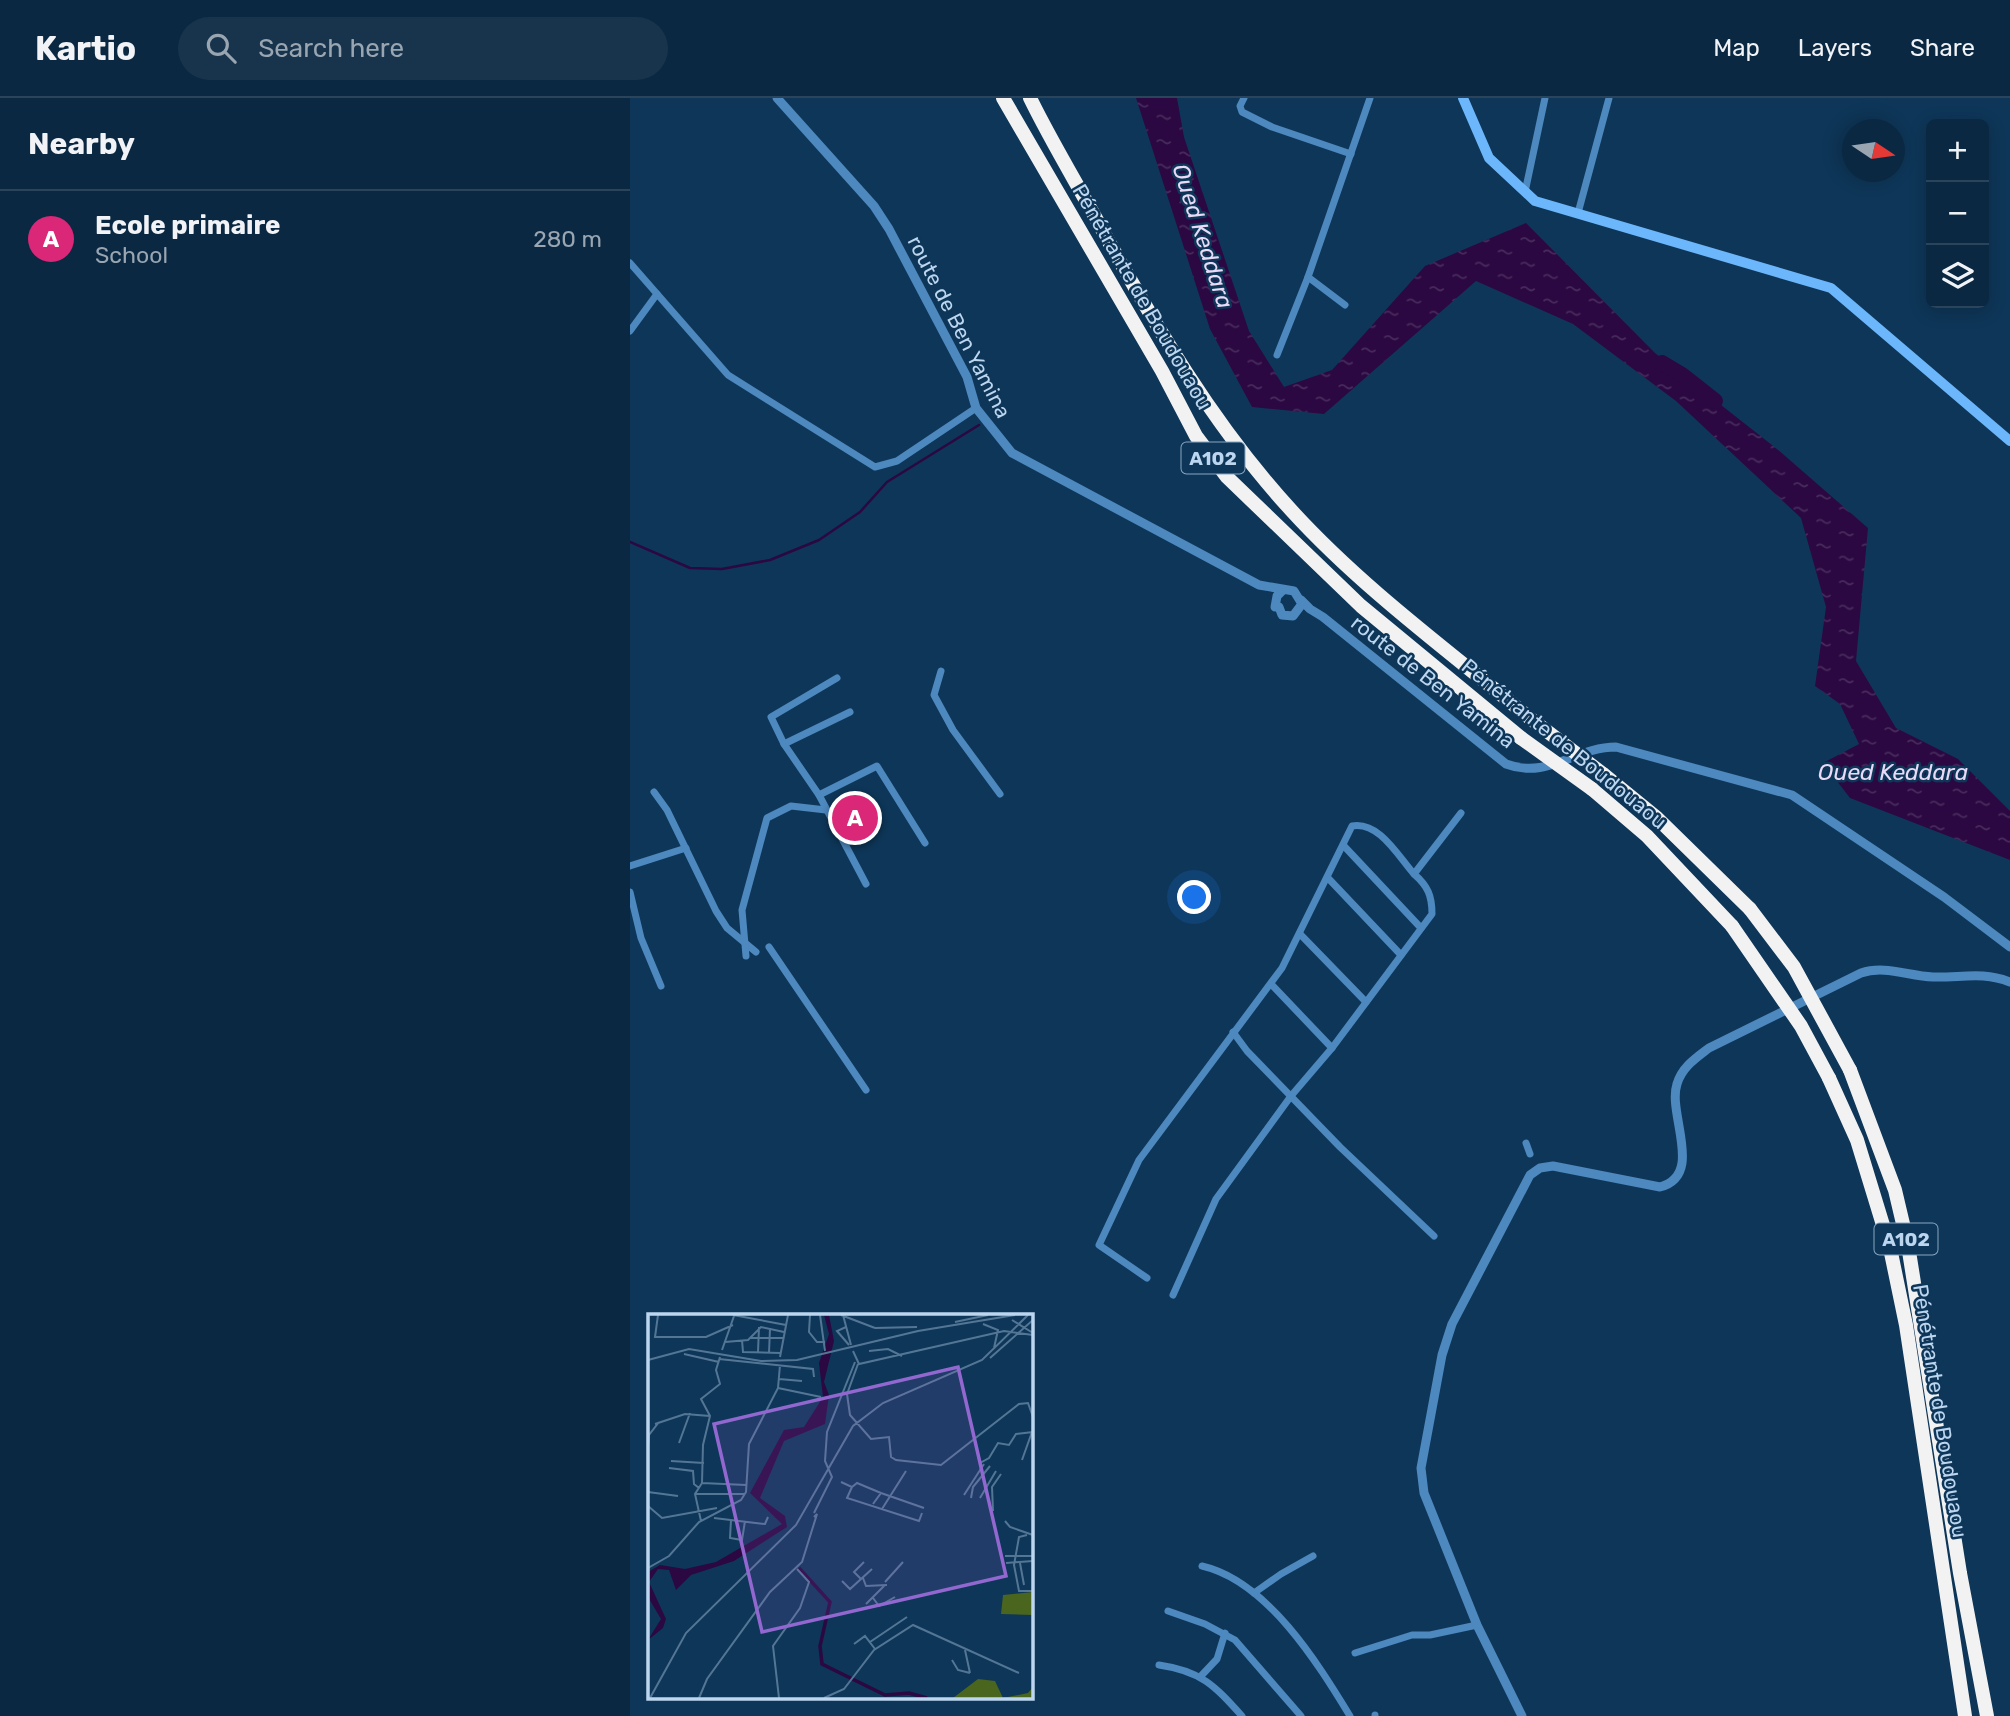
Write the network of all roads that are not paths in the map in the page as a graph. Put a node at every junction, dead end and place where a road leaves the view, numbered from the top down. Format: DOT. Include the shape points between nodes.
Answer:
graph roads {
  1 [pos="777,98"];
  2 [pos="1003,98"];
  3 [pos="1030,98"];
  4 [pos="1244,98"];
  5 [pos="1370,98"];
  6 [pos="1464,98"];
  7 [pos="1545,98"];
  8 [pos="1609,98"];
  9 [pos="1350,154"];
  10 [pos="1525,192"];
  11 [pos="1578,213"];
  12 [pos="630,262"];
  13 [pos="1308,277"];
  14 [pos="657,294"];
  15 [pos="1345,305"];
  16 [pos="630,331"];
  17 [pos="1277,355"];
  18 [pos="976,408"];
  19 [pos="2010,441"];
  20 [pos="1259,585"];
  21 [pos="1282,591"];
  22 [pos="1301,600"];
  23 [pos="1275,603"];
  24 [pos="1297,614"];
  25 [pos="1324,617"];
  26 [pos="941,671"];
  27 [pos="837,678"];
  28 [pos="850,712"];
  29 [pos="784,744"];
  30 [pos="654,792"];
  31 [pos="1000,794"];
  32 [pos="819,795"];
  33 [pos="826,810"];
  34 [pos="1461,813"];
  35 [pos="926,843"];
  36 [pos="1344,846"];
  37 [pos="686,848"];
  38 [pos="630,866"];
  39 [pos="1414,874"];
  40 [pos="1328,878"];
  41 [pos="866,884"];
  42 [pos="630,892"];
  43 [pos="1421,928"];
  44 [pos="1300,934"];
  45 [pos="744,941"];
  46 [pos="769,947"];
  47 [pos="2010,947"];
  48 [pos="756,952"];
  49 [pos="1401,955"];
  50 [pos="746,956"];
  51 [pos="2010,982"];
  52 [pos="1271,985"];
  53 [pos="661,986"];
  54 [pos="1366,1002"];
  55 [pos="1233,1032"];
  56 [pos="1332,1048"];
  57 [pos="866,1090"];
  58 [pos="1292,1096"];
  59 [pos="1527,1143"];
  60 [pos="1530,1154"];
  61 [pos="1434,1236"];
  62 [pos="1147,1278"];
  63 [pos="1173,1295"];
  64 [pos="1927,1415"];
  65 [pos="1313,1556"];
  66 [pos="1202,1566"];
  67 [pos="1254,1593"];
  68 [pos="1168,1611"];
  69 [pos="1477,1625"];
  70 [pos="1225,1633"];
  71 [pos="1355,1653"];
  72 [pos="1159,1665"];
  73 [pos="1202,1676"];
  74 [pos="1242,1716"];
  75 [pos="1301,1716"];
  76 [pos="1350,1716"];
  77 [pos="1522,1716"];
  78 [pos="1965,1716"];
  79 [pos="1987,1716"];
  1 -- 18 [label="street, route de Ben Yamina" via="874,206 889,229 967,377"];
  2 -- 64 [label="highway, Pénétrante de Boudouaou / A102, bridge" via="1196,436 1227,477 1361,606 1647,836 1732,926 1787,1005 1829,1078 1857,1140 1890,1248"];
  3 -- 64 [label="highway, Pénétrante de Boudouaou / A102, bridge" via="1138,295 1254,469 1374,590 1657,818 1751,909 1794,967 1850,1070 1895,1190 1922,1321"];
  4 -- 9 [label="street" via="1242,112"];
  5 -- 9 [label="street"];
  6 -- 10 [label="main road" via="1489,158"];
  7 -- 10 [label="street"];
  8 -- 11 [label="street"];
  9 -- 13 [label="street"];
  10 -- 11 [label="main road" via="1535,201"];
  11 -- 19 [label="main road" via="1831,288"];
  12 -- 14 [label="street"];
  13 -- 15 [label="street"];
  13 -- 17 [label="street"];
  14 -- 16 [label="street"];
  14 -- 18 [label="street" via="728,375 875,467 897,461"];
  18 -- 20 [label="street, route de Ben Yamina" via="1012,453"];
  20 -- 21 [label="street, route de Ben Yamina"];
  20 -- 23 [label="street, route de Ben Yamina"];
  21 -- 22 [label="street" via="1294,591"];
  21 -- 23 [label="street"];
  22 -- 24 [label="street"];
  22 -- 25 [label="street, route de Ben Yamina"];
  23 -- 24 [label="street" via="1282,615"];
  24 -- 25 [label="street, route de Ben Yamina"];
  25 -- 47 [label="street, route de Ben Yamina" via="1506,764 1539,769 1616,747 1793,795"];
  26 -- 31 [label="street" via="934,695 953,730"];
  27 -- 29 [label="street" via="771,717"];
  28 -- 29 [label="street"];
  29 -- 32 [label="street"];
  30 -- 37 [label="street"];
  32 -- 33 [label="street"];
  32 -- 35 [label="street" via="877,766"];
  33 -- 41 [label="street"];
  33 -- 45 [label="street" via="791,806 767,818 741,910"];
  34 -- 39 [label="street"];
  36 -- 39 [label="street" via="1352,826 1364,824 1373,828"];
  36 -- 40 [label="street"];
  36 -- 43 [label="street"];
  37 -- 38 [label="street"];
  37 -- 45 [label="street" via="716,911 727,928"];
  39 -- 43 [label="street" via="1432,898 1432,914"];
  40 -- 44 [label="street"];
  40 -- 49 [label="street"];
  42 -- 53 [label="street" via="641,938"];
  43 -- 49 [label="street"];
  44 -- 52 [label="street"];
  44 -- 54 [label="street"];
  45 -- 48 [label="street"];
  45 -- 50 [label="street"];
  46 -- 57 [label="street"];
  49 -- 54 [label="street"];
  51 -- 69 [label="street" via="1986,975 1936,977 1880,969 1861,973 1709,1048 1688,1065 1675,1091 1682,1160 1670,1183 1660,1187 1553,1166 1530,1175 1452,1324 1421,1468 1424,1493"];
  52 -- 55 [label="street"];
  52 -- 56 [label="street"];
  54 -- 56 [label="street"];
  55 -- 58 [label="street"];
  55 -- 62 [label="street" via="1139,1160 1099,1245"];
  56 -- 58 [label="street"];
  58 -- 61 [label="street"];
  58 -- 63 [label="street" via="1216,1199"];
  59 -- 60 [label="street"];
  64 -- 78 [label="highway, Pénétrante de Boudouaou / A102"];
  64 -- 79 [label="highway, Pénétrante de Boudouaou / A102"];
  65 -- 67 [label="street"];
  66 -- 67 [label="street" via="1221,1570"];
  67 -- 76 [label="street" via="1298,1639"];
  68 -- 70 [label="street"];
  69 -- 71 [label="street" via="1412,1635"];
  69 -- 77 [label="street"];
  70 -- 73 [label="street" via="1217,1659"];
  70 -- 75 [label="street"];
  72 -- 73 [label="street" via="1186,1668"];
  73 -- 74 [label="street"];
}
